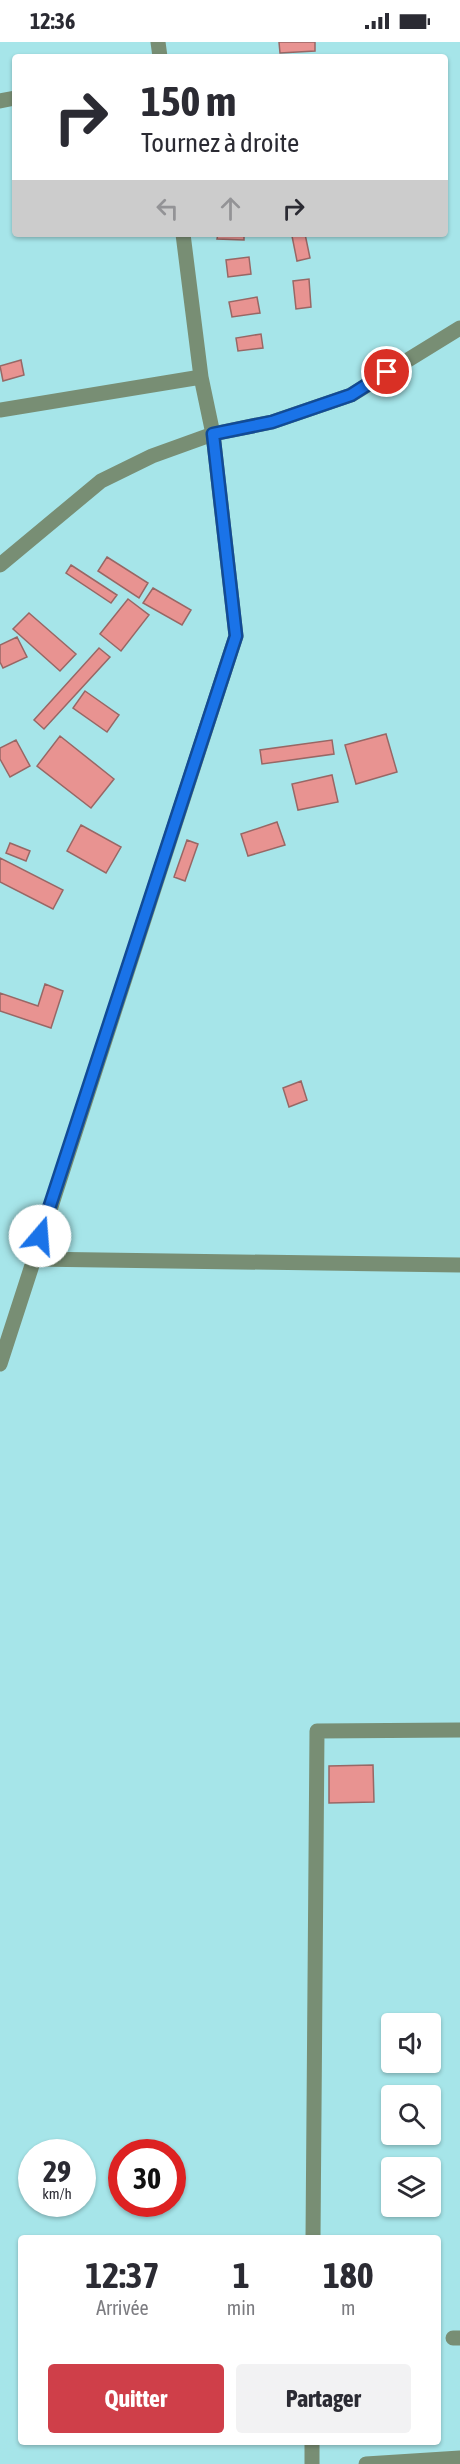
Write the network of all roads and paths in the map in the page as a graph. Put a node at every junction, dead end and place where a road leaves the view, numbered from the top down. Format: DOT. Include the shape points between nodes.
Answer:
graph roads {
  1 [pos="183,237"];
  2 [pos="460,328"];
  3 [pos="201,377"];
  4 [pos="0,410"];
  5 [pos="213,434"];
  6 [pos="0,565"];
  7 [pos="33,1259"];
  8 [pos="460,1265"];
  9 [pos="2,1344"];
  10 [pos="0,1364"];
  11 [pos="460,1730"];
  12 [pos="313,2235"];
  13 [pos="312,2445"];
  14 [pos="460,2458"];
  15 [pos="312,2464"];
  16 [pos="366,2464"];
  1 -- 3 [label="street"];
  2 -- 5 [label="street" via="351,395 272,422"];
  3 -- 4 [label="street"];
  3 -- 5 [label="street"];
  5 -- 6 [label="street" via="152,456 100,481"];
  5 -- 7 [label="street" via="236,636"];
  7 -- 8 [label="street"];
  7 -- 9 [label="street"];
  9 -- 10 [label="street"];
  11 -- 12 [label="street" via="317,1731"];
  13 -- 15 [label="street"];
  14 -- 16 [label="street"];
}
